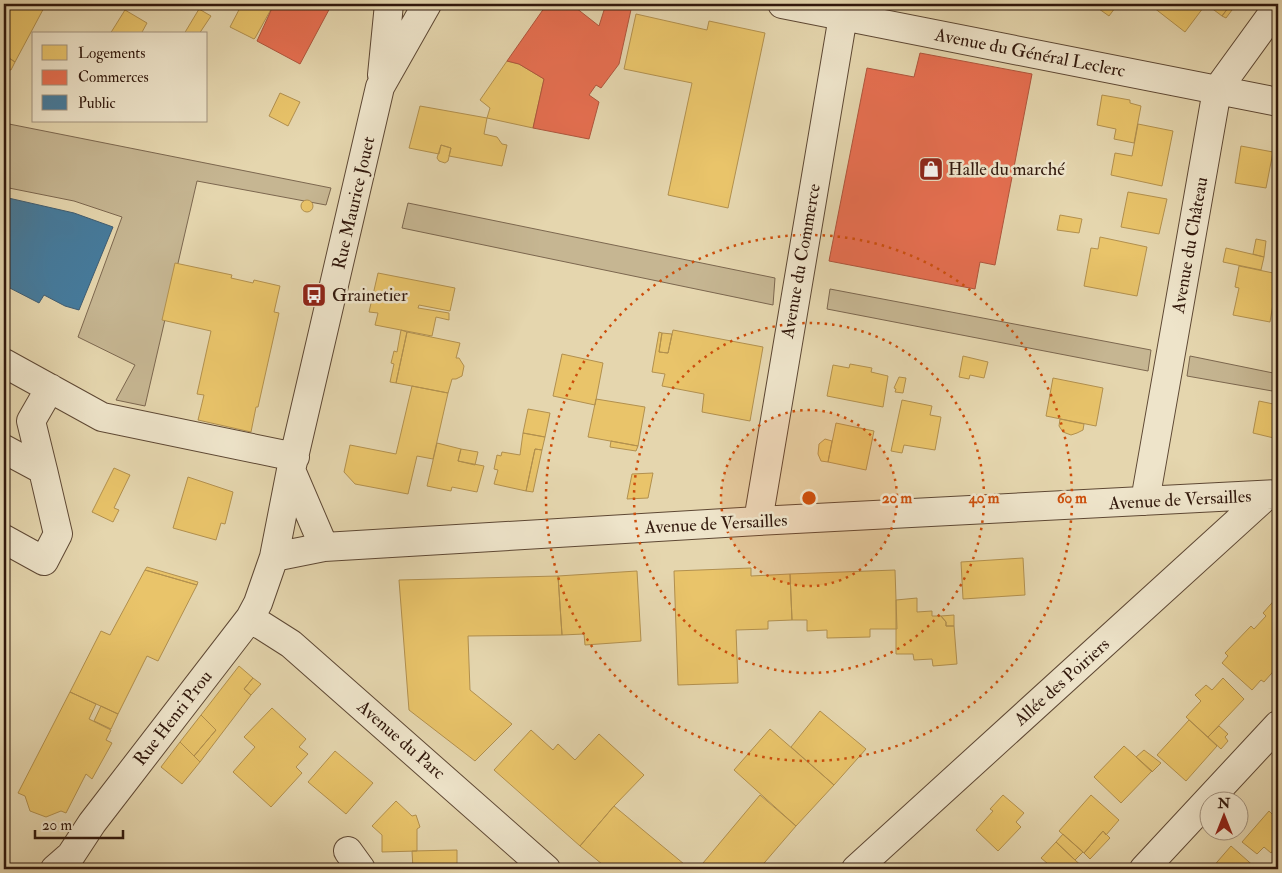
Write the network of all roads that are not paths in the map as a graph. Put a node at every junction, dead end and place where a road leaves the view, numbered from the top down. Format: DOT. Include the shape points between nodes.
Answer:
graph roads {
  1 [pos="389,4"];
  2 [pos="427,4"];
  3 [pos="782,4"];
  4 [pos="1278,6"];
  5 [pos="848,10"];
  6 [pos="380,87"];
  7 [pos="1217,90"];
  8 [pos="1278,102"];
  9 [pos="4,363"];
  10 [pos="50,388"];
  11 [pos="4,448"];
  12 [pos="293,463"];
  13 [pos="43,470"];
  14 [pos="1273,495"];
  15 [pos="1145,501"];
  16 [pos="758,521"];
  17 [pos="4,539"];
  18 [pos="324,547"];
  19 [pos="274,557"];
  20 [pos="250,618"];
  21 [pos="1278,725"];
  22 [pos="55,869"];
  23 [pos="546,869"];
  24 [pos="856,869"];
  25 [pos="1144,869"];
  1 -- 6 [label="street"];
  2 -- 6 [label="street, Rue Maurice Jouet"];
  3 -- 5 [label="street, Avenue du Général Leclerc"];
  4 -- 7 [label="street, Avenue du Château"];
  5 -- 7 [label="street, Avenue du Général Leclerc"];
  5 -- 16 [label="street, Avenue du Commerce"];
  6 -- 12 [label="street, Rue Maurice Jouet"];
  7 -- 8 [label="street, Avenue du Général Leclerc"];
  7 -- 15 [label="street, Avenue du Château"];
  9 -- 10 [label="street"];
  10 -- 12 [label="street" via="102,417"];
  10 -- 13 [label="street" via="31,421"];
  11 -- 13 [label="street"];
  12 -- 18 [label="street"];
  12 -- 19 [label="street, Rue Maurice Jouet"];
  13 -- 17 [label="street" via="58,534 44,561"];
  14 -- 15 [label="street, Avenue de Versailles"];
  14 -- 24 [label="street, Allée des Poiriers"];
  15 -- 16 [label="street, Avenue de Versailles"];
  16 -- 18 [label="street, Avenue de Versailles"];
  18 -- 19 [label="street, Avenue de Versailles"];
  19 -- 20 [label="street, Rue Henri Prou"];
  20 -- 22 [label="street, Rue Henri Prou" via="92,823 71,855"];
  20 -- 23 [label="street, Avenue du Parc" via="291,644"];
  21 -- 25 [label="street"];
}
